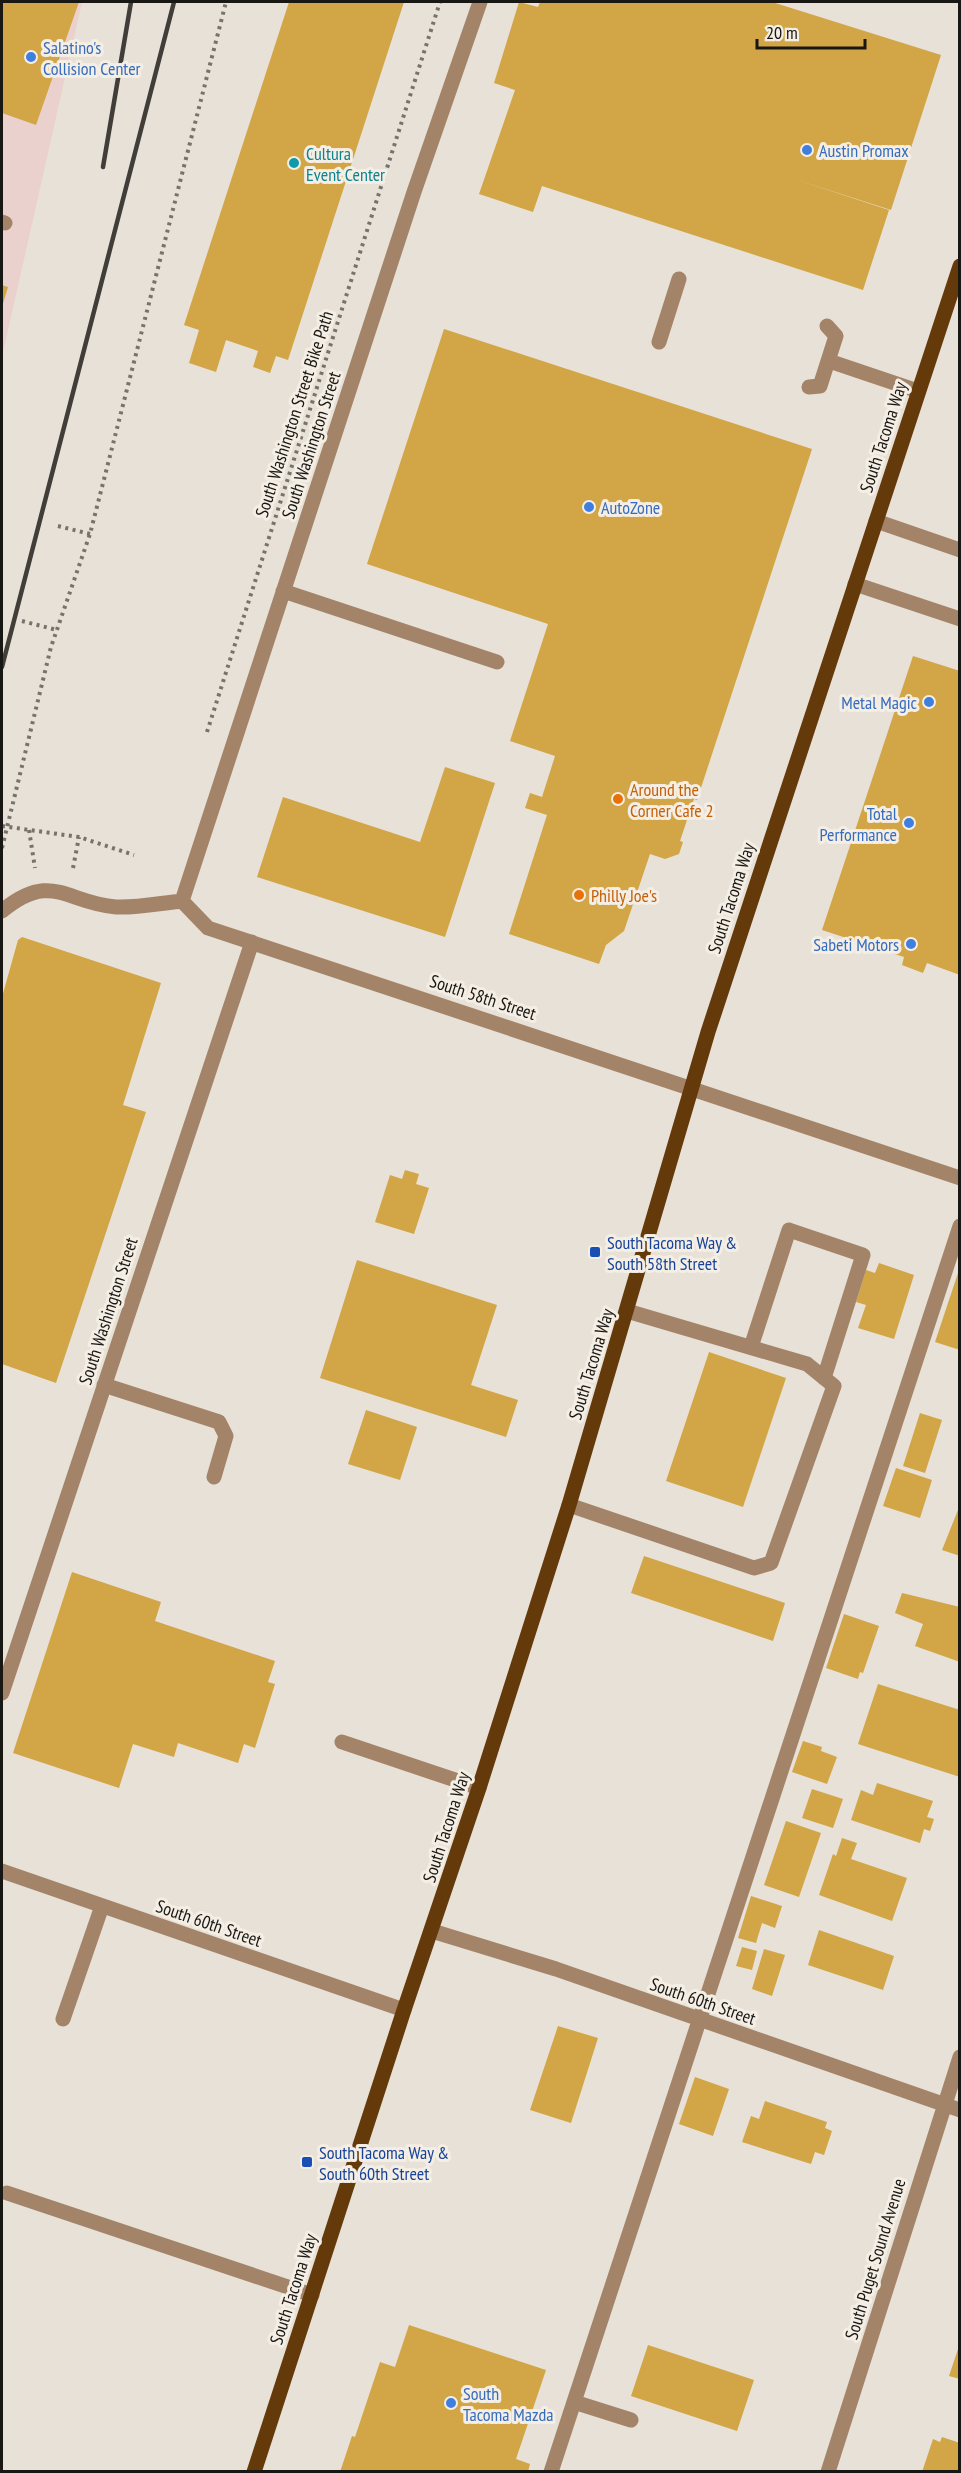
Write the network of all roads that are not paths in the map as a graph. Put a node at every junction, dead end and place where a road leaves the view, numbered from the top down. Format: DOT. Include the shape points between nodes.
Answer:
graph roads {
  1 [pos="480,2"];
  2 [pos="960,266"];
  3 [pos="679,279"];
  4 [pos="827,326"];
  5 [pos="659,342"];
  6 [pos="829,362"];
  7 [pos="809,387"];
  8 [pos="918,391"];
  9 [pos="876,521"];
  10 [pos="960,550"];
  11 [pos="855,584"];
  12 [pos="283,591"];
  13 [pos="960,619"];
  14 [pos="497,662"];
  15 [pos="182,901"];
  16 [pos="2,911"];
  17 [pos="252,942"];
  18 [pos="693,1087"];
  19 [pos="960,1178"];
  20 [pos="960,1226"];
  21 [pos="627,1311"];
  22 [pos="751,1347"];
  23 [pos="824,1377"];
  24 [pos="104,1385"];
  25 [pos="214,1477"];
  26 [pos="569,1505"];
  27 [pos="2,1693"];
  28 [pos="342,1742"];
  29 [pos="479,1788"];
  30 [pos="2,1871"];
  31 [pos="102,1906"];
  32 [pos="432,1931"];
  33 [pos="404,2010"];
  34 [pos="63,2019"];
  35 [pos="698,2020"];
  36 [pos="960,2057"];
  37 [pos="944,2104"];
  38 [pos="960,2110"];
  39 [pos="7,2193"];
  40 [pos="312,2295"];
  41 [pos="573,2402"];
  42 [pos="632,2420"];
  43 [pos="254,2472"];
  44 [pos="551,2472"];
  45 [pos="828,2472"];
  1 -- 12 [label="street, South Washington Street"];
  2 -- 8 [label="main road, South Tacoma Way"];
  3 -- 5 [label="street"];
  4 -- 6 [label="street" via="836,336"];
  6 -- 7 [label="street" via="820,386"];
  6 -- 8 [label="street"];
  8 -- 9 [label="main road, South Tacoma Way"];
  9 -- 10 [label="street"];
  9 -- 11 [label="main road, South Tacoma Way"];
  11 -- 13 [label="street"];
  11 -- 18 [label="main road, South Tacoma Way"];
  12 -- 14 [label="street"];
  12 -- 15 [label="street, South Washington Street"];
  15 -- 16 [label="street" via="116,907 54,889 17,899"];
  15 -- 17 [label="street, South 58th Street" via="208,928"];
  17 -- 18 [label="street, South 58th Street"];
  17 -- 24 [label="street, South Washington Street"];
  18 -- 19 [label="street, South 58th Street"];
  18 -- 21 [label="main road, South Tacoma Way"];
  20 -- 35 [label="street"];
  21 -- 22 [label="street"];
  21 -- 26 [label="main road, South Tacoma Way"];
  22 -- 23 [label="street" via="807,1364"];
  22 -- 23 [label="street" via="789,1230 863,1255"];
  23 -- 26 [label="street" via="834,1386 771,1563 754,1568"];
  24 -- 25 [label="street" via="219,1422 226,1436"];
  24 -- 27 [label="street, South Washington Street"];
  26 -- 29 [label="main road, South Tacoma Way"];
  28 -- 29 [label="street"];
  29 -- 32 [label="main road, South Tacoma Way"];
  30 -- 31 [label="street, South 60th Street"];
  31 -- 33 [label="street, South 60th Street"];
  31 -- 34 [label="street"];
  32 -- 33 [label="main road, South Tacoma Way"];
  32 -- 35 [label="street, South 60th Street" via="556,1969"];
  33 -- 40 [label="main road, South Tacoma Way"];
  35 -- 37 [label="street, South 60th Street"];
  35 -- 41 [label="street"];
  36 -- 37 [label="street, South Puget Sound Avenue"];
  37 -- 38 [label="street, South 60th Street"];
  37 -- 45 [label="street, South Puget Sound Avenue"];
  39 -- 40 [label="street"];
  40 -- 43 [label="main road, South Tacoma Way"];
  41 -- 42 [label="street"];
  41 -- 44 [label="street"];
}
